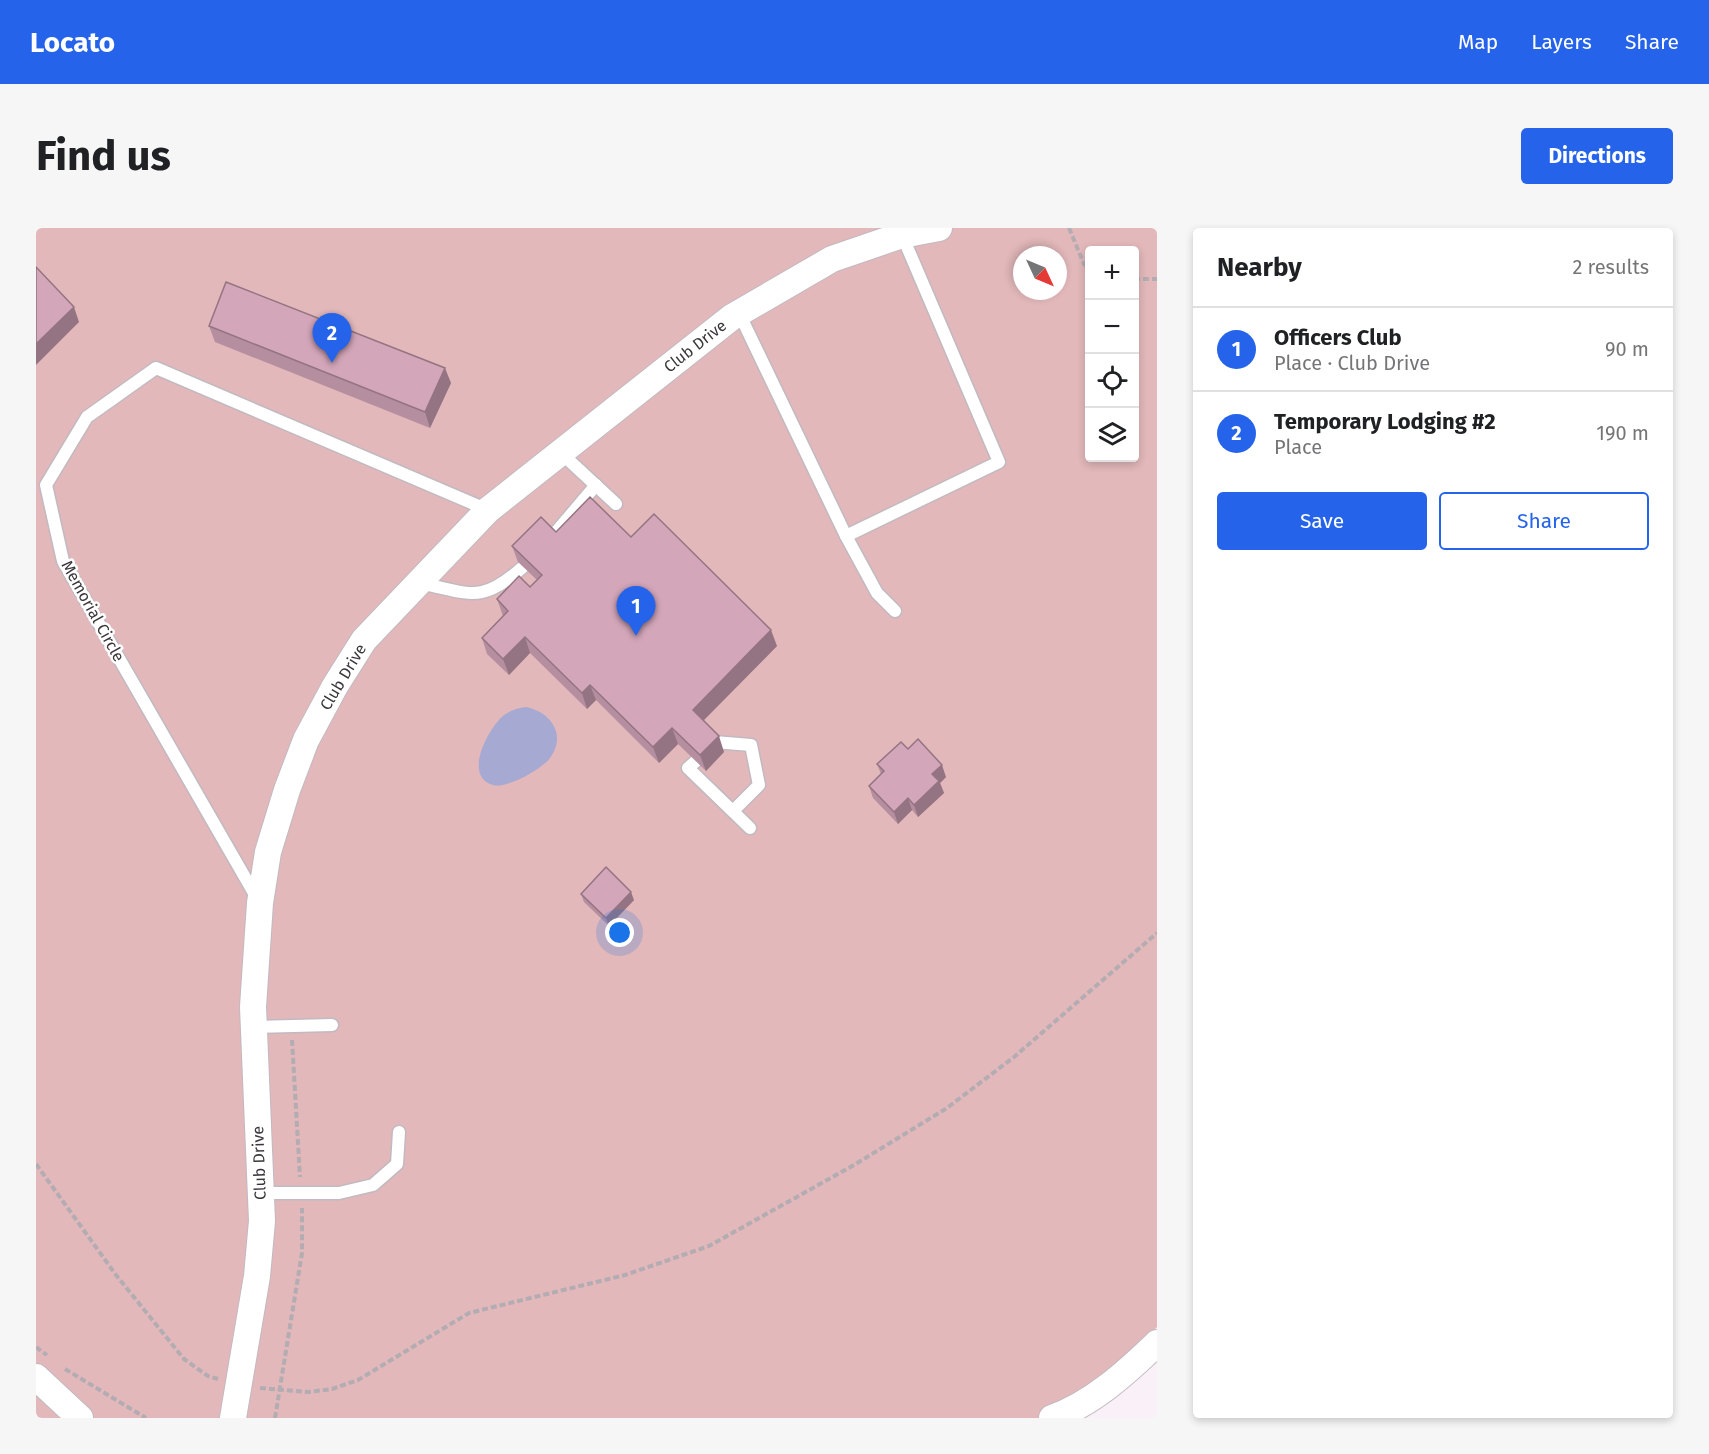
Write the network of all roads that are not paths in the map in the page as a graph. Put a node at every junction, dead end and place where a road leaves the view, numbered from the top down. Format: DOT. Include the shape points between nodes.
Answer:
graph roads {
  1 [pos="939,228"];
  2 [pos="902,235"];
  3 [pos="739,314"];
  4 [pos="560,452"];
  5 [pos="596,485"];
  6 [pos="616,504"];
  7 [pos="488,510"];
  8 [pos="846,536"];
  9 [pos="551,538"];
  10 [pos="523,567"];
  11 [pos="417,583"];
  12 [pos="895,611"];
  13 [pos="714,742"];
  14 [pos="696,760"];
  15 [pos="733,811"];
  16 [pos="750,828"];
  17 [pos="260,903"];
  18 [pos="333,1025"];
  19 [pos="254,1027"];
  20 [pos="399,1132"];
  21 [pos="261,1193"];
  22 [pos="1157,1342"];
  23 [pos="44,1368"];
  24 [pos="80,1418"];
  25 [pos="233,1418"];
  26 [pos="1052,1418"];
  1 -- 2 [label="street, Club Drive"];
  2 -- 3 [label="street, Club Drive" via="832,259"];
  2 -- 8 [label="lane" via="999,462"];
  3 -- 4 [label="street, Club Drive"];
  3 -- 8 [label="lane"];
  4 -- 5 [label="lane"];
  4 -- 7 [label="street, Club Drive"];
  5 -- 6 [label="lane"];
  5 -- 9 [label="lane"];
  7 -- 11 [label="street, Club Drive"];
  7 -- 17 [label="lane, Memorial Circle" via="156,368 87,417 46,484 63,561"];
  8 -- 12 [label="lane" via="877,593"];
  10 -- 11 [label="lane" via="502,585 481,594"];
  11 -- 17 [label="street, Club Drive" via="364,640 306,740 268,852"];
  13 -- 15 [label="lane" via="751,745 759,785"];
  14 -- 15 [label="lane" via="688,768"];
  15 -- 16 [label="lane"];
  17 -- 19 [label="street, Club Drive"];
  18 -- 19 [label="lane"];
  19 -- 21 [label="street, Club Drive"];
  20 -- 21 [label="lane" via="397,1164 373,1185 339,1192"];
  21 -- 25 [label="street, Club Drive" via="257,1276"];
  22 -- 26 [label="street" via="1127,1371 1069,1412"];
  23 -- 24 [label="street"];
}
